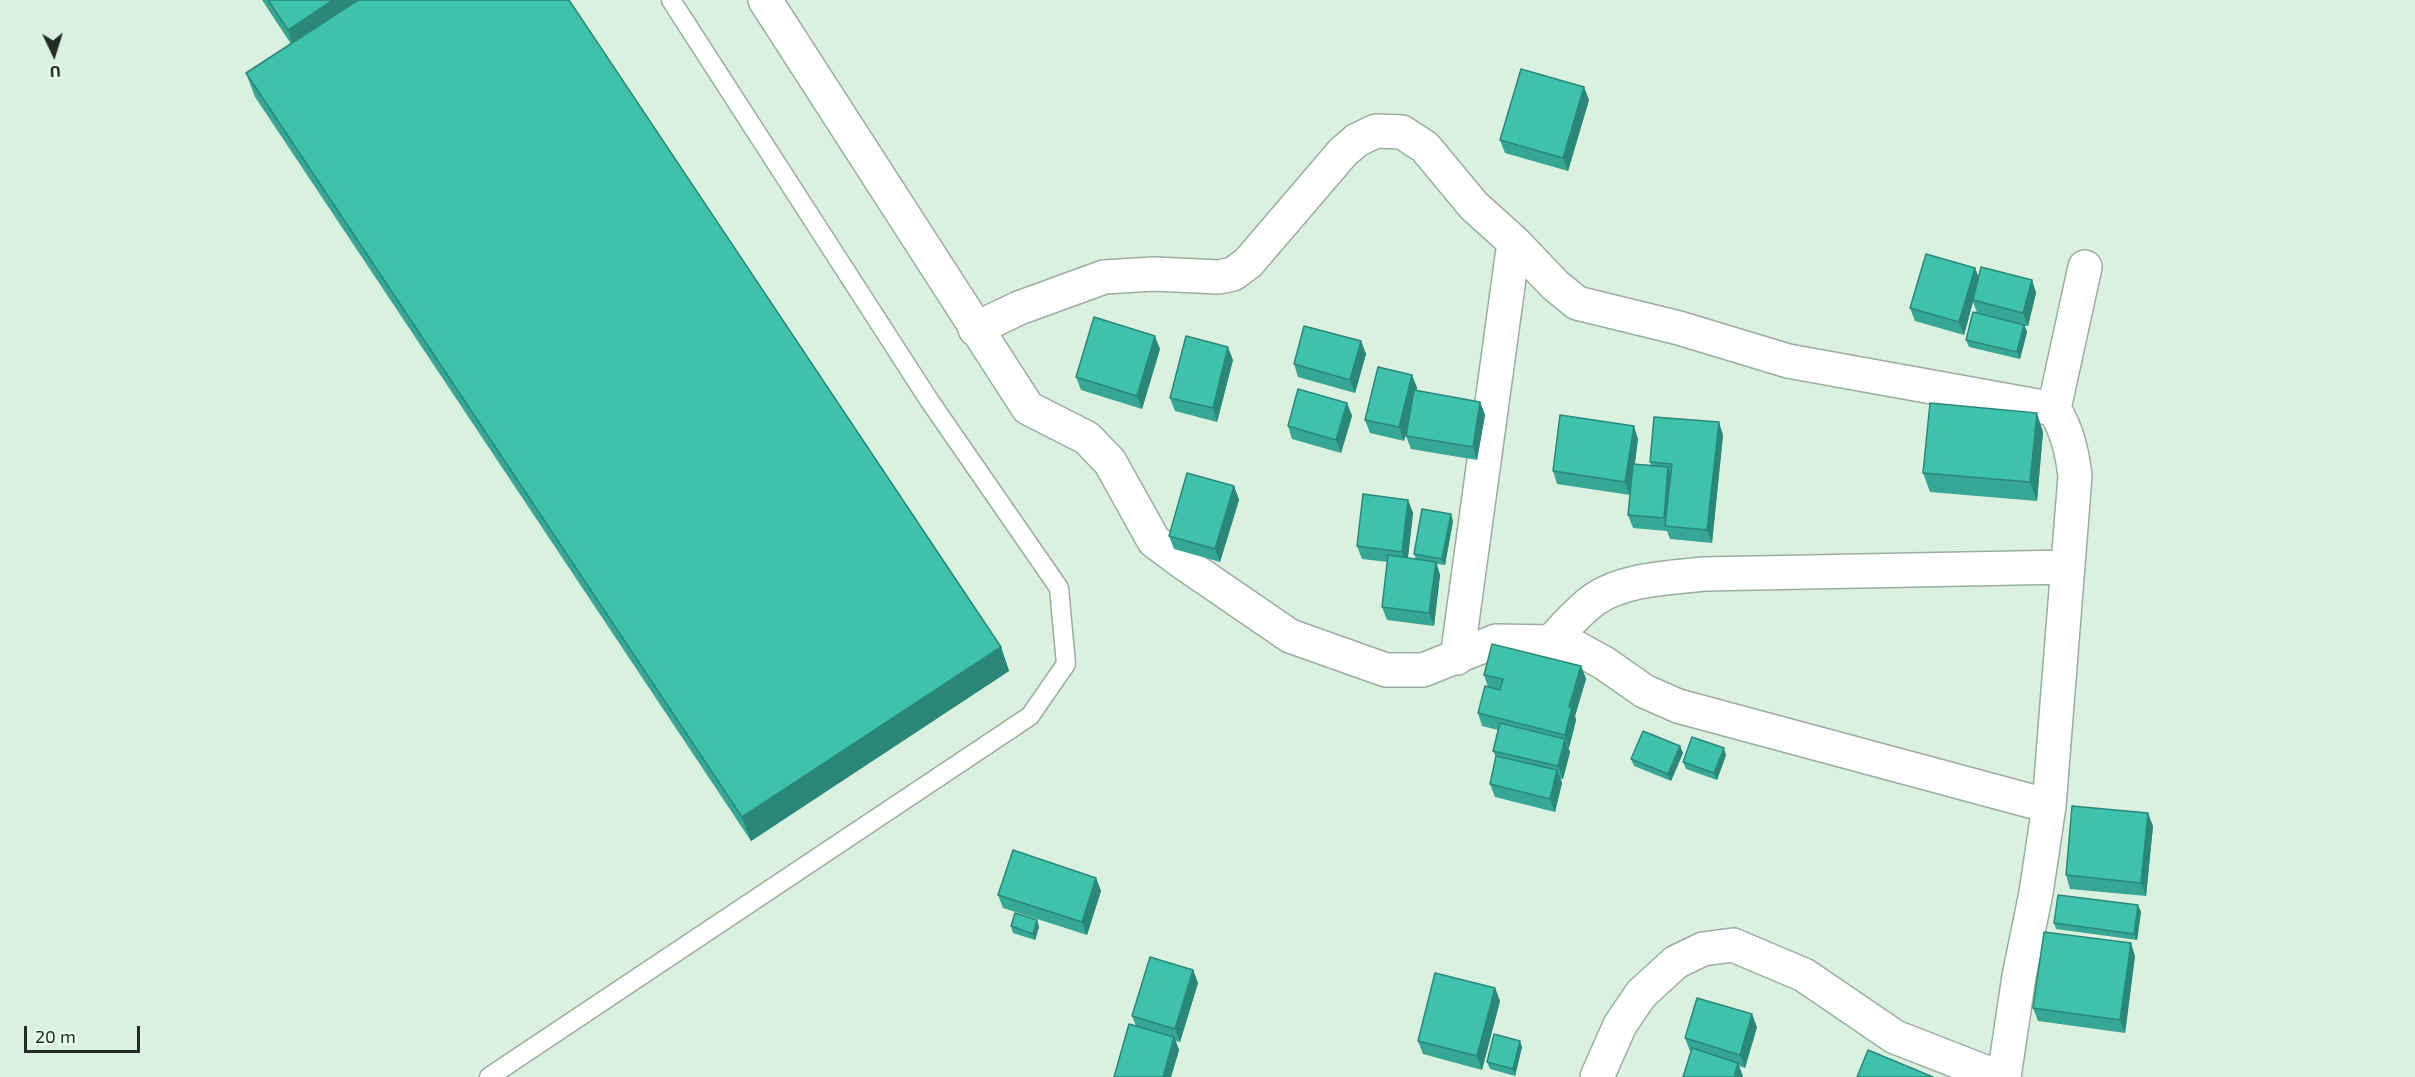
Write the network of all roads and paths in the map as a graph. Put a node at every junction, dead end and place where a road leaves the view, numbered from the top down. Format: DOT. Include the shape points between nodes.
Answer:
graph roads {
  1 [pos="671,0"];
  2 [pos="765,0"];
  3 [pos="1514,242"];
  4 [pos="2085,267"];
  5 [pos="975,329"];
  6 [pos="2054,409"];
  7 [pos="2068,567"];
  8 [pos="1551,642"];
  9 [pos="1456,658"];
  10 [pos="2049,806"];
  11 [pos="489,1077"];
  12 [pos="1597,1077"];
  13 [pos="1998,1077"];
  14 [pos="2004,1077"];
  1 -- 11 [label="lane" via="930,400 1059,588 1066,664 1030,716"];
  2 -- 5 [label="street"];
  3 -- 5 [label="street" via="1474,206 1425,147 1402,132 1376,131 1343,152 1248,263 1233,274 1104,277 1019,308"];
  3 -- 6 [label="street" via="1577,303 1788,361"];
  3 -- 9 [label="street"];
  4 -- 6 [label="street"];
  5 -- 9 [label="street" via="1028,408 1087,438 1110,462 1154,541 1226,594 1290,636 1386,670 1423,670"];
  6 -- 7 [label="street" via="2067,435 2075,476"];
  7 -- 8 [label="street" via="1704,574 1656,579 1597,598 1580,610"];
  7 -- 10 [label="street"];
  8 -- 9 [label="street" via="1496,641"];
  8 -- 10 [label="street" via="1575,647 1644,691 1677,706"];
  10 -- 14 [label="street"];
  12 -- 13 [label="street" via="1620,1025 1641,994 1676,962 1703,949 1733,945 1804,975 1895,1037"];
}
